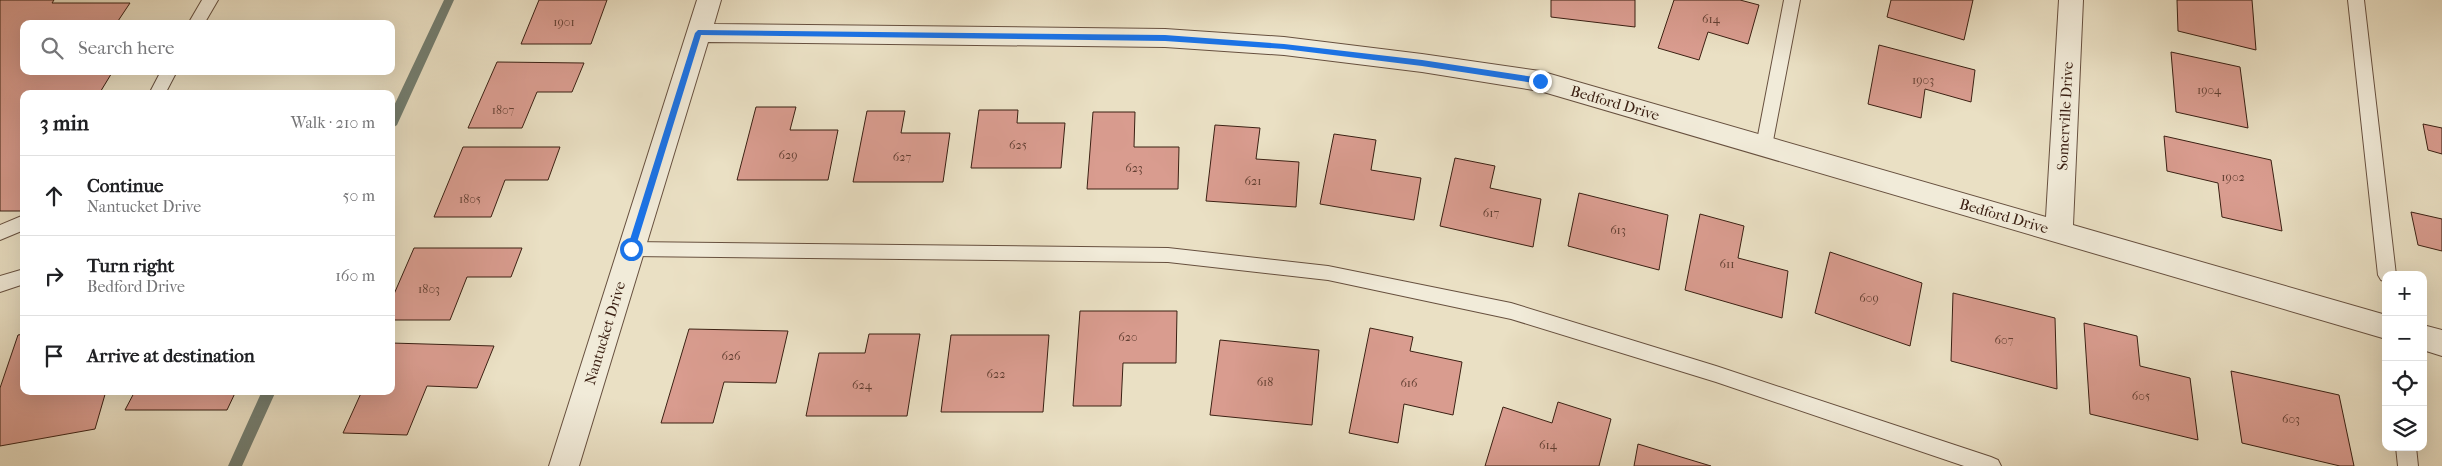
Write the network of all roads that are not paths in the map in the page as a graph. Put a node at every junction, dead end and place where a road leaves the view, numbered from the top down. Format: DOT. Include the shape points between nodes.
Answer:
graph roads {
  1 [pos="210,0"];
  2 [pos="709,0"];
  3 [pos="1792,0"];
  4 [pos="2071,0"];
  5 [pos="2356,0"];
  6 [pos="198,20"];
  7 [pos="698,33"];
  8 [pos="167,75"];
  9 [pos="159,90"];
  10 [pos="1764,146"];
  11 [pos="20,224"];
  12 [pos="2059,232"];
  13 [pos="0,234"];
  14 [pos="631,249"];
  15 [pos="2387,271"];
  16 [pos="20,277"];
  17 [pos="0,284"];
  18 [pos="2382,326"];
  19 [pos="2427,339"];
  20 [pos="2442,343"];
  21 [pos="2406,451"];
  22 [pos="564,466"];
  23 [pos="1991,466"];
  24 [pos="2408,466"];
  1 -- 6 [label="lane"];
  2 -- 7 [label="street, Nantucket Drive"];
  3 -- 10 [label="lane"];
  4 -- 12 [label="street, Somerville Drive"];
  5 -- 15 [label="lane"];
  7 -- 10 [label="street, Bedford Drive" via="1165,38 1284,46 1540,81"];
  7 -- 14 [label="street, Nantucket Drive"];
  8 -- 9 [label="lane"];
  10 -- 12 [label="street, Bedford Drive"];
  11 -- 13 [label="lane"];
  12 -- 18 [label="street, Bedford Drive"];
  14 -- 22 [label="street, Nantucket Drive"];
  14 -- 23 [label="lane" via="1168,255 1328,273 1511,311 1716,374"];
  16 -- 17 [label="lane"];
  19 -- 20 [label="street"];
  21 -- 24 [label="lane"];
}
